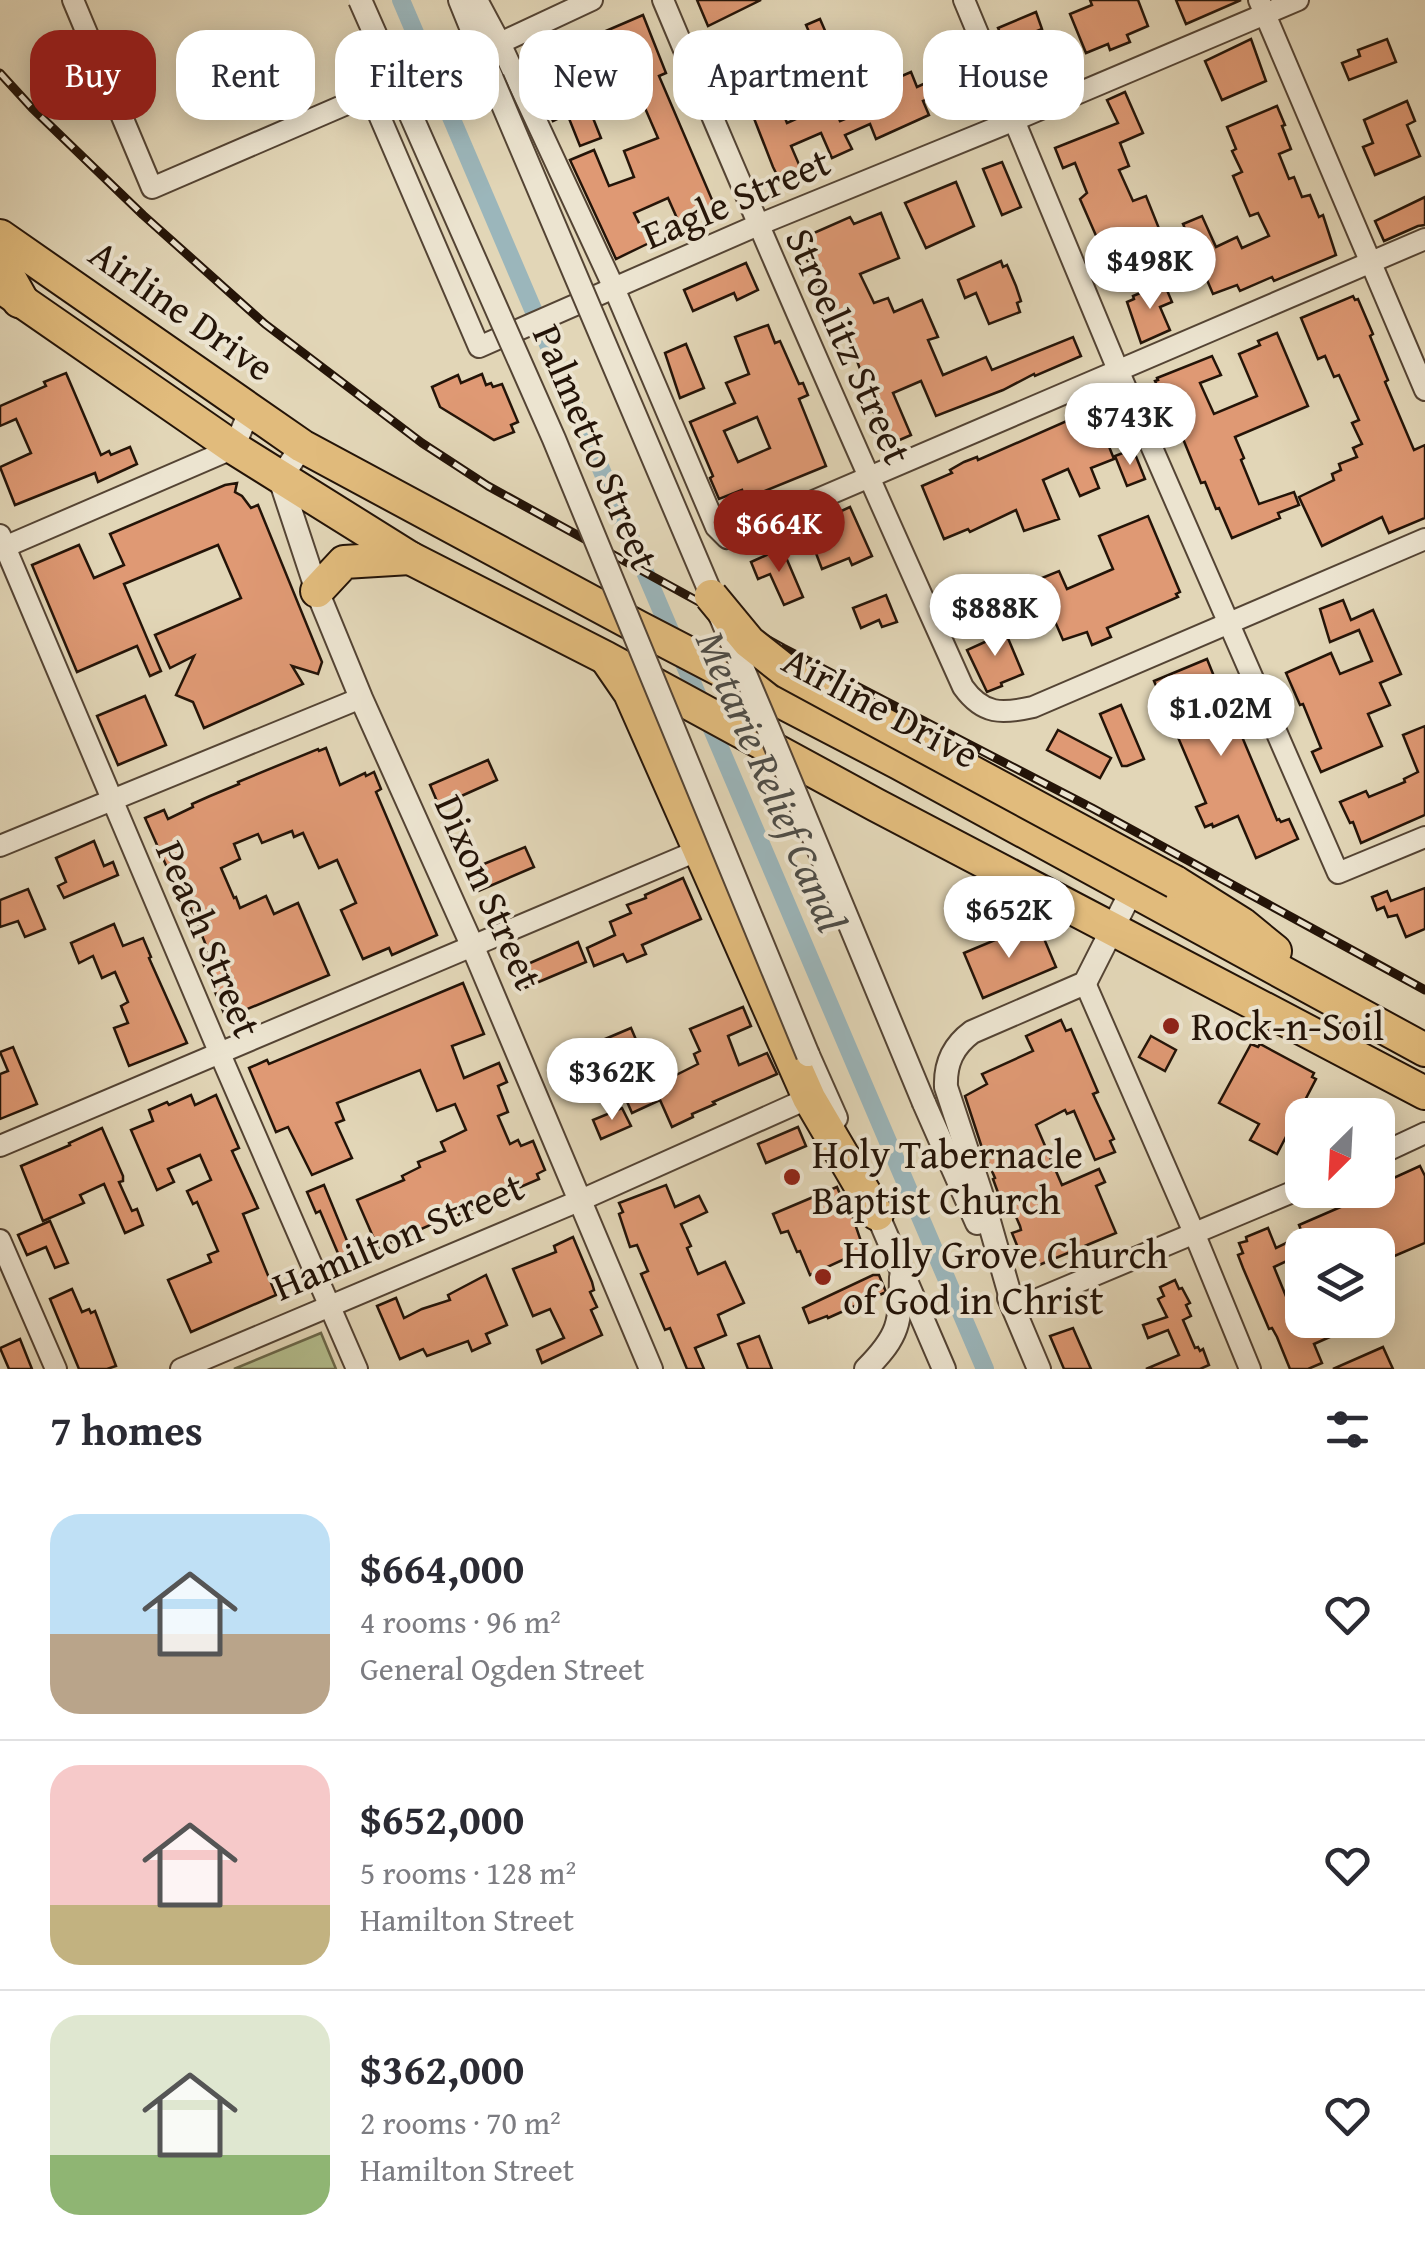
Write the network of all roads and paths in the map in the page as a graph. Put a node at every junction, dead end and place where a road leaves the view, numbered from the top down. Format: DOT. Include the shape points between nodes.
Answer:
graph roads {
  1 [pos="73,0"];
  2 [pos="360,0"];
  3 [pos="460,0"];
  4 [pos="477,0"];
  5 [pos="592,0"];
  6 [pos="663,0"];
  7 [pos="964,0"];
  8 [pos="1298,0"];
  9 [pos="1262,7"];
  10 [pos="977,30"];
  11 [pos="500,43"];
  12 [pos="1084,88"];
  13 [pos="1015,120"];
  14 [pos="758,225"];
  15 [pos="0,236"];
  16 [pos="1425,239"];
  17 [pos="1372,262"];
  18 [pos="0,264"];
  19 [pos="614,288"];
  20 [pos="10,293"];
  21 [pos="479,347"];
  22 [pos="1118,370"];
  23 [pos="1425,390"];
  24 [pos="250,408"];
  25 [pos="302,446"];
  26 [pos="234,448"];
  27 [pos="280,479"];
  28 [pos="869,479"];
  29 [pos="1425,539"];
  30 [pos="2,544"];
  31 [pos="410,558"];
  32 [pos="316,590"];
  33 [pos="711,596"];
  34 [pos="1230,623"];
  35 [pos="606,658"];
  36 [pos="361,698"];
  37 [pos="899,763"];
  38 [pos="111,799"];
  39 [pos="876,805"];
  40 [pos="1425,837"];
  41 [pos="0,846"];
  42 [pos="699,850"];
  43 [pos="1132,890"];
  44 [pos="1113,928"];
  45 [pos="1215,935"];
  46 [pos="472,945"];
  47 [pos="1196,972"];
  48 [pos="1085,983"];
  49 [pos="1336,1002"];
  50 [pos="1389,1031"];
  51 [pos="1425,1050"];
  52 [pos="220,1054"];
  53 [pos="1371,1065"];
  54 [pos="1425,1093"];
  55 [pos="808,1098"];
  56 [pos="1425,1134"];
  57 [pos="0,1146"];
  58 [pos="1395,1147"];
  59 [pos="1285,1195"];
  60 [pos="581,1200"];
  61 [pos="877,1214"];
  62 [pos="1194,1235"];
  63 [pos="0,1240"];
  64 [pos="901,1269"];
  65 [pos="330,1306"];
  66 [pos="1014,1310"];
  67 [pos="56,1369"];
  68 [pos="181,1369"];
  69 [pos="357,1369"];
  70 [pos="651,1369"];
  71 [pos="866,1369"];
  72 [pos="944,1369"];
  73 [pos="1039,1369"];
  74 [pos="1250,1369"];
  1 -- 21 [label="street, Palmetto Street" via="152,188 370,94"];
  2 -- 61 [label="street, Palmetto Street, bridge" via="554,438"];
  3 -- 33 [label="street, Palmetto Street, bridge"];
  4 -- 11 [label="street, Palmetto Street"];
  5 -- 11 [label="street"];
  6 -- 14 [label="street, Stroelitz Street"];
  7 -- 10 [label="street"];
  8 -- 9 [label="street, Eagle Street"];
  9 -- 12 [label="street, Eagle Street"];
  9 -- 17 [label="street"];
  11 -- 19 [label="street, Palmetto Street"];
  13 -- 14 [label="street, Eagle Street"];
  13 -- 22 [label="street"];
  14 -- 19 [label="street, Eagle Street"];
  14 -- 28 [label="street, Stroelitz Street"];
  15 -- 24 [label="highway, Airline Drive"];
  16 -- 17 [label="street"];
  17 -- 22 [label="street"];
  17 -- 23 [label="street"];
  18 -- 20 [label="highway"];
  19 -- 21 [label="street, Eagle Street"];
  19 -- 28 [label="street, Palmetto Street" via="726,538"];
  20 -- 26 [label="highway, Airline Drive"];
  22 -- 28 [label="street"];
  22 -- 34 [label="street"];
  24 -- 25 [label="highway, Airline Drive"];
  24 -- 26 [label="street"];
  25 -- 27 [label="street"];
  25 -- 37 [label="highway, Airline Drive"];
  26 -- 27 [label="highway, Airline Drive"];
  26 -- 30 [label="street"];
  27 -- 31 [label="highway, Airline Drive"];
  27 -- 32 [label="street, Dixon Street"];
  28 -- 34 [label="street, Stroelitz Street" via="964,687 988,709 1033,707"];
  29 -- 34 [label="street"];
  30 -- 38 [label="street, Peach Street"];
  31 -- 32 [label="highway" via="344,562"];
  31 -- 35 [label="highway, Airline Drive"];
  32 -- 36 [label="street, Dixon Street"];
  33 -- 49 [label="highway, bridge" via="749,642 787,672 1175,882 1242,924"];
  33 -- 66 [label="street, Palmetto Street, bridge"];
  34 -- 40 [label="street" via="1338,873"];
  35 -- 39 [label="highway, Airline Drive"];
  35 -- 42 [label="highway" via="630,693"];
  36 -- 38 [label="street"];
  36 -- 46 [label="street, Dixon Street"];
  37 -- 39 [label="highway"];
  37 -- 43 [label="highway, Airline Drive"];
  38 -- 41 [label="street"];
  38 -- 52 [label="street, Peach Street"];
  39 -- 44 [label="highway, Airline Drive"];
  42 -- 46 [label="street"];
  42 -- 55 [label="highway"];
  43 -- 44 [label="street"];
  43 -- 45 [label="highway, Airline Drive"];
  44 -- 47 [label="highway, Airline Drive"];
  44 -- 48 [label="street"];
  45 -- 47 [label="highway"];
  45 -- 49 [label="highway, Airline Drive"];
  46 -- 52 [label="street"];
  46 -- 60 [label="street, Dixon Street"];
  47 -- 53 [label="highway, Airline Drive"];
  48 -- 62 [label="street"];
  48 -- 66 [label="street" via="972,1032 945,1072"];
  49 -- 50 [label="highway, Airline Drive"];
  50 -- 51 [label="highway, Airline Drive"];
  50 -- 53 [label="highway"];
  52 -- 57 [label="street"];
  52 -- 65 [label="street, Peach Street"];
  53 -- 54 [label="highway, Airline Drive"];
  55 -- 60 [label="street, Hamilton Street"];
  55 -- 61 [label="highway"];
  56 -- 58 [label="street"];
  59 -- 62 [label="street"];
  60 -- 65 [label="street, Hamilton Street"];
  60 -- 70 [label="street, Dixon Street"];
  61 -- 64 [label="street, Palmetto Street"];
  62 -- 66 [label="street"];
  62 -- 74 [label="street"];
  63 -- 67 [label="street"];
  64 -- 71 [label="street" via="900,1319"];
  64 -- 72 [label="street, Palmetto Street"];
  65 -- 68 [label="street, Hamilton Street"];
  65 -- 69 [label="street, Peach Street"];
  66 -- 73 [label="street, Palmetto Street"];
}
